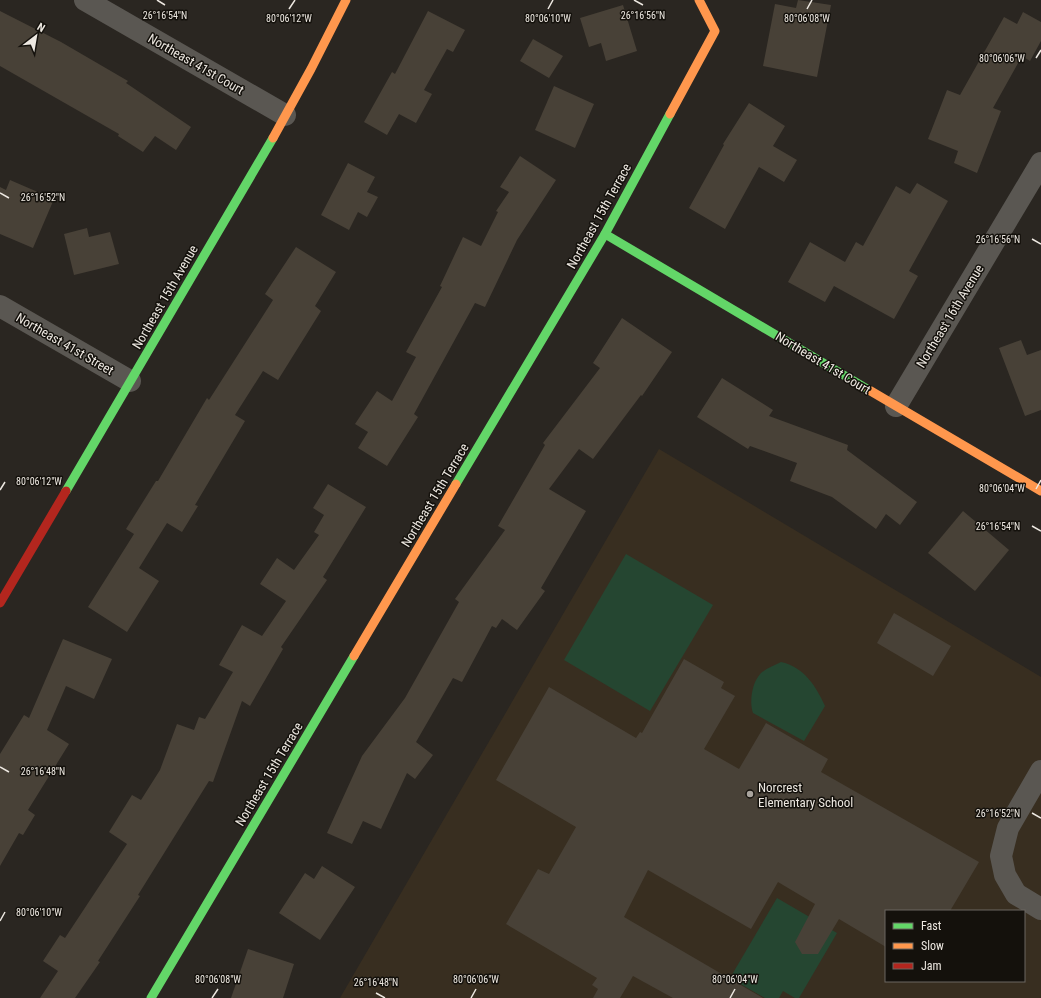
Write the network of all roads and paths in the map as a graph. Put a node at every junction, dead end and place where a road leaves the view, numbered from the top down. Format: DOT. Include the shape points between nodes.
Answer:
graph roads {
  1 [pos="85,0"];
  2 [pos="346,0"];
  3 [pos="699,0"];
  4 [pos="286,115"];
  5 [pos="1041,164"];
  6 [pos="605,234"];
  7 [pos="0,306"];
  8 [pos="130,381"];
  9 [pos="896,406"];
  10 [pos="1041,491"];
  11 [pos="0,602"];
  12 [pos="1041,771"];
  13 [pos="1041,909"];
  14 [pos="151,998"];
  1 -- 4 [label="street, Northeast 41st Court"];
  2 -- 4 [label="street, Northeast 15th Avenue"];
  3 -- 6 [label="street, Northeast 15th Terrace" via="715,31"];
  4 -- 8 [label="street, Northeast 15th Avenue"];
  5 -- 9 [label="street, Northeast 16th Avenue"];
  6 -- 9 [label="street, Northeast 41st Court"];
  6 -- 14 [label="street, Northeast 15th Terrace"];
  7 -- 8 [label="street, Northeast 41st Street"];
  8 -- 11 [label="street, Northeast 15th Avenue"];
  9 -- 10 [label="street, Northeast 41st Court"];
  12 -- 13 [label="street" via="1008,828 1001,856 1004,875 1016,894"];
}
